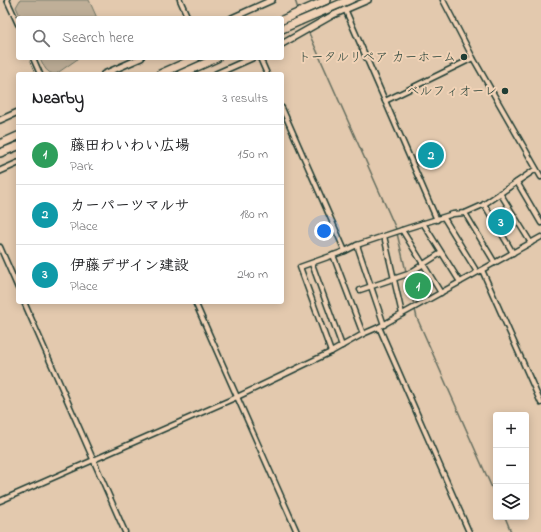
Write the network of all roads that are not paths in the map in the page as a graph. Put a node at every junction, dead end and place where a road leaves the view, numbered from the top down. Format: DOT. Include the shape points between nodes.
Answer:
graph roads {
  1 [pos="7,0"];
  2 [pos="180,0"];
  3 [pos="272,0"];
  4 [pos="327,0"];
  5 [pos="342,0"];
  6 [pos="349,0"];
  7 [pos="368,0"];
  8 [pos="443,0"];
  9 [pos="346,10"];
  10 [pos="187,16"];
  11 [pos="236,16"];
  12 [pos="284,19"];
  13 [pos="16,20"];
  14 [pos="284,28"];
  15 [pos="284,43"];
  16 [pos="473,58"];
  17 [pos="34,60"];
  18 [pos="136,60"];
  19 [pos="192,60"];
  20 [pos="212,60"];
  21 [pos="248,60"];
  22 [pos="261,60"];
  23 [pos="39,72"];
  24 [pos="109,72"];
  25 [pos="164,72"];
  26 [pos="186,72"];
  27 [pos="220,72"];
  28 [pos="266,72"];
  29 [pos="385,101"];
  30 [pos="16,113"];
  31 [pos="284,113"];
  32 [pos="0,120"];
  33 [pos="16,137"];
  34 [pos="0,144"];
  35 [pos="16,147"];
  36 [pos="0,153"];
  37 [pos="16,164"];
  38 [pos="536,169"];
  39 [pos="0,171"];
  40 [pos="541,176"];
  41 [pos="517,182"];
  42 [pos="500,194"];
  43 [pos="484,204"];
  44 [pos="465,213"];
  45 [pos="444,218"];
  46 [pos="437,220"];
  47 [pos="541,223"];
  48 [pos="423,224"];
  49 [pos="398,232"];
  50 [pos="384,236"];
  51 [pos="541,237"];
  52 [pos="531,243"];
  53 [pos="357,246"];
  54 [pos="0,247"];
  55 [pos="345,251"];
  56 [pos="442,253"];
  57 [pos="513,253"];
  58 [pos="333,255"];
  59 [pos="495,263"];
  60 [pos="312,264"];
  61 [pos="424,264"];
  62 [pos="482,270"];
  63 [pos="477,272"];
  64 [pos="394,279"];
  65 [pos="460,282"];
  66 [pos="16,283"];
  67 [pos="371,287"];
  68 [pos="360,290"];
  69 [pos="441,293"];
  70 [pos="25,304"];
  71 [pos="196,304"];
  72 [pos="402,314"];
  73 [pos="384,325"];
  74 [pos="379,327"];
  75 [pos="363,334"];
  76 [pos="342,346"];
  77 [pos="331,352"];
  78 [pos="237,397"];
  79 [pos="541,403"];
  80 [pos="94,460"];
  81 [pos="0,501"];
  82 [pos="125,532"];
  83 [pos="297,532"];
  84 [pos="469,532"];
  1 -- 13 [label="street"];
  2 -- 10 [label="street"];
  3 -- 11 [label="street"];
  4 -- 12 [label="highway"];
  5 -- 9 [label="street"];
  6 -- 14 [label="highway, bridge"];
  7 -- 9 [label="street"];
  8 -- 16 [label="street"];
  9 -- 15 [label="street"];
  9 -- 29 [label="street"];
  16 -- 29 [label="street"];
  16 -- 38 [label="street"];
  17 -- 23 [label="street"];
  18 -- 24 [label="street"];
  19 -- 25 [label="highway"];
  20 -- 26 [label="highway"];
  21 -- 27 [label="street"];
  22 -- 28 [label="street"];
  29 -- 46 [label="street"];
  30 -- 32 [label="street"];
  31 -- 55 [label="street"];
  33 -- 34 [label="highway"];
  35 -- 36 [label="highway"];
  37 -- 39 [label="street"];
  38 -- 40 [label="street"];
  38 -- 41 [label="street"];
  41 -- 42 [label="street"];
  41 -- 47 [label="street"];
  42 -- 43 [label="street"];
  42 -- 52 [label="street"];
  43 -- 44 [label="street"];
  43 -- 57 [label="street"];
  44 -- 45 [label="street"];
  44 -- 59 [label="street"];
  45 -- 46 [label="street"];
  45 -- 63 [label="street"];
  46 -- 48 [label="street"];
  48 -- 49 [label="street"];
  48 -- 56 [label="street"];
  49 -- 50 [label="street"];
  49 -- 61 [label="street"];
  50 -- 53 [label="street"];
  50 -- 64 [label="street"];
  51 -- 52 [label="street"];
  52 -- 57 [label="street"];
  53 -- 55 [label="street"];
  53 -- 67 [label="street"];
  54 -- 66 [label="street"];
  55 -- 58 [label="street"];
  56 -- 61 [label="street"];
  56 -- 65 [label="street"];
  57 -- 59 [label="street"];
  58 -- 60 [label="street"];
  58 -- 75 [label="street"];
  59 -- 62 [label="street"];
  60 -- 76 [label="street"];
  60 -- 77 [label="street" via="300,267"];
  61 -- 64 [label="street"];
  61 -- 69 [label="street"];
  62 -- 63 [label="street"];
  62 -- 79 [label="street"];
  63 -- 65 [label="street"];
  64 -- 67 [label="street"];
  64 -- 72 [label="street"];
  65 -- 69 [label="street"];
  67 -- 68 [label="street"];
  67 -- 73 [label="street"];
  69 -- 72 [label="street"];
  70 -- 80 [label="street"];
  71 -- 78 [label="street"];
  72 -- 73 [label="street"];
  73 -- 74 [label="street"];
  74 -- 75 [label="street"];
  74 -- 84 [label="street"];
  75 -- 76 [label="street"];
  76 -- 77 [label="street"];
  77 -- 78 [label="street"];
  78 -- 80 [label="street"];
  78 -- 83 [label="street"];
  80 -- 81 [label="street"];
  80 -- 82 [label="street"];
}
